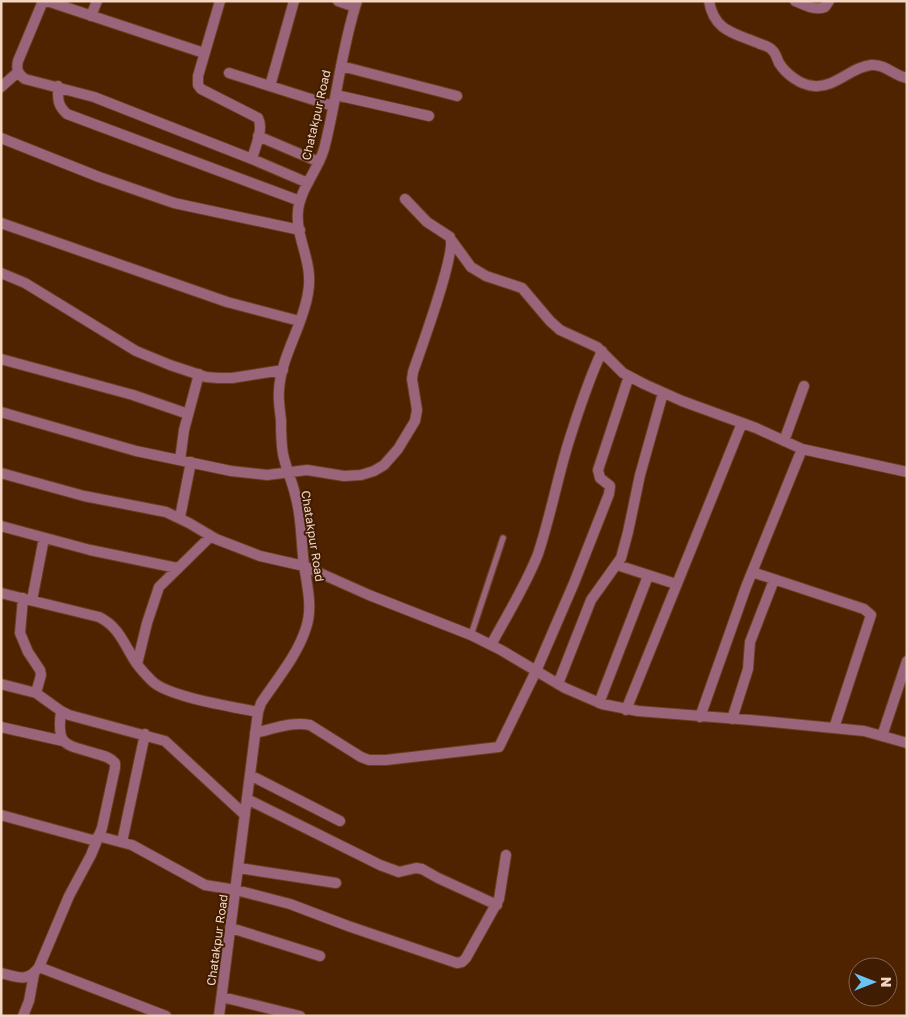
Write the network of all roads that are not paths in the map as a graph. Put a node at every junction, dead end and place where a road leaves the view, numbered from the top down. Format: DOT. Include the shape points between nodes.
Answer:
graph roads {
  1 [pos="45,1"];
  2 [pos="97,1"];
  3 [pos="220,1"];
  4 [pos="294,1"];
  5 [pos="338,1"];
  6 [pos="709,1"];
  7 [pos="795,1"];
  8 [pos="828,1"];
  9 [pos="356,4"];
  10 [pos="91,16"];
  11 [pos="204,53"];
  12 [pos="341,66"];
  13 [pos="18,72"];
  14 [pos="229,73"];
  15 [pos="907,78"];
  16 [pos="58,86"];
  17 [pos="270,86"];
  18 [pos="1,87"];
  19 [pos="336,94"];
  20 [pos="457,96"];
  21 [pos="333,106"];
  22 [pos="429,116"];
  23 [pos="258,136"];
  24 [pos="1,138"];
  25 [pos="252,158"];
  26 [pos="320,162"];
  27 [pos="308,183"];
  28 [pos="405,199"];
  29 [pos="300,201"];
  30 [pos="1,223"];
  31 [pos="300,230"];
  32 [pos="452,241"];
  33 [pos="1,273"];
  34 [pos="299,320"];
  35 [pos="602,351"];
  36 [pos="1,359"];
  37 [pos="283,370"];
  38 [pos="198,374"];
  39 [pos="629,376"];
  40 [pos="804,386"];
  41 [pos="663,392"];
  42 [pos="1,412"];
  43 [pos="188,414"];
  44 [pos="742,422"];
  45 [pos="784,441"];
  46 [pos="802,449"];
  47 [pos="180,460"];
  48 [pos="190,462"];
  49 [pos="907,472"];
  50 [pos="289,473"];
  51 [pos="1,474"];
  52 [pos="180,517"];
  53 [pos="1,526"];
  54 [pos="211,536"];
  55 [pos="44,538"];
  56 [pos="503,538"];
  57 [pos="617,565"];
  58 [pos="304,566"];
  59 [pos="177,568"];
  60 [pos="752,572"];
  61 [pos="648,576"];
  62 [pos="774,580"];
  63 [pos="676,584"];
  64 [pos="1,593"];
  65 [pos="28,599"];
  66 [pos="471,635"];
  67 [pos="491,645"];
  68 [pos="907,661"];
  69 [pos="137,664"];
  70 [pos="536,671"];
  71 [pos="1,684"];
  72 [pos="558,684"];
  73 [pos="36,693"];
  74 [pos="599,703"];
  75 [pos="626,710"];
  76 [pos="61,711"];
  77 [pos="258,712"];
  78 [pos="700,717"];
  79 [pos="732,719"];
  80 [pos="1,727"];
  81 [pos="834,728"];
  82 [pos="255,733"];
  83 [pos="145,734"];
  84 [pos="882,736"];
  85 [pos="63,742"];
  86 [pos="907,743"];
  87 [pos="250,775"];
  88 [pos="247,799"];
  89 [pos="1,815"];
  90 [pos="245,816"];
  91 [pos="340,820"];
  92 [pos="97,839"];
  93 [pos="122,842"];
  94 [pos="506,855"];
  95 [pos="239,868"];
  96 [pos="336,882"];
  97 [pos="236,890"];
  98 [pos="496,905"];
  99 [pos="231,928"];
  100 [pos="320,956"];
  101 [pos="36,971"];
  102 [pos="1,972"];
  103 [pos="222,997"];
  104 [pos="282,1014"];
  105 [pos="23,1016"];
  106 [pos="166,1016"];
  107 [pos="219,1016"];
  108 [pos="300,1016"];
  1 -- 10 [label="street"];
  1 -- 13 [label="street" via="18,61"];
  2 -- 10 [label="street"];
  3 -- 11 [label="street"];
  4 -- 17 [label="street"];
  5 -- 9 [label="street"];
  6 -- 15 [label="street" via="715,20 724,29 772,50 784,70 805,83 814,86 834,82 871,65 885,67"];
  7 -- 8 [label="street" via="820,9"];
  9 -- 12 [label="street, Chatakpur Road"];
  10 -- 11 [label="street"];
  11 -- 23 [label="street" via="198,85 258,118"];
  12 -- 19 [label="street, Chatakpur Road"];
  12 -- 20 [label="street"];
  13 -- 16 [label="street" via="25,79"];
  13 -- 18 [label="street"];
  14 -- 17 [label="street"];
  16 -- 25 [label="street"];
  16 -- 29 [label="street" via="60,107 67,114"];
  17 -- 21 [label="street"];
  19 -- 21 [label="street, Chatakpur Road"];
  19 -- 22 [label="street"];
  21 -- 26 [label="street, Chatakpur Road"];
  23 -- 25 [label="street"];
  23 -- 26 [label="street"];
  24 -- 31 [label="street" via="174,203"];
  25 -- 27 [label="street"];
  26 -- 27 [label="street, Chatakpur Road"];
  27 -- 29 [label="street, Chatakpur Road"];
  28 -- 32 [label="street"];
  29 -- 31 [label="street, Chatakpur Road" via="297,214"];
  30 -- 34 [label="street" via="227,302"];
  31 -- 34 [label="street, Chatakpur Road" via="310,281"];
  32 -- 35 [label="street" via="471,267 486,276 522,288 560,330"];
  32 -- 50 [label="street" via="436,305 413,372 415,420 398,449 384,465 361,475 344,476 307,470"];
  33 -- 38 [label="street" via="25,282 136,351"];
  34 -- 37 [label="street, Chatakpur Road"];
  35 -- 39 [label="street"];
  35 -- 67 [label="street" via="587,384 537,556"];
  36 -- 43 [label="street" via="133,395"];
  37 -- 38 [label="street" via="232,378"];
  37 -- 50 [label="street, Chatakpur Road" via="278,390 283,454"];
  38 -- 43 [label="street"];
  39 -- 41 [label="street"];
  39 -- 70 [label="street" via="598,470 600,478 610,486 609,494"];
  40 -- 45 [label="street"];
  41 -- 44 [label="street"];
  41 -- 57 [label="street"];
  42 -- 47 [label="street"];
  43 -- 47 [label="street"];
  44 -- 45 [label="street"];
  44 -- 63 [label="street"];
  45 -- 46 [label="street"];
  46 -- 49 [label="street"];
  46 -- 60 [label="street"];
  47 -- 48 [label="street"];
  48 -- 50 [label="street" via="254,474"];
  48 -- 52 [label="street"];
  50 -- 58 [label="street, Chatakpur Road" via="296,498"];
  51 -- 52 [label="street"];
  52 -- 54 [label="street"];
  53 -- 55 [label="street"];
  54 -- 58 [label="street" via="260,556"];
  54 -- 59 [label="street"];
  55 -- 59 [label="street"];
  55 -- 65 [label="street"];
  56 -- 66 [label="lane"];
  57 -- 61 [label="street"];
  57 -- 72 [label="street" via="591,600"];
  58 -- 66 [label="street"];
  58 -- 77 [label="street, Chatakpur Road" via="310,602 306,627 296,651"];
  59 -- 69 [label="street" via="159,587"];
  60 -- 62 [label="street"];
  60 -- 78 [label="street"];
  61 -- 63 [label="street"];
  61 -- 74 [label="street"];
  62 -- 79 [label="street" via="750,642 748,669"];
  62 -- 81 [label="street" via="864,609 871,615"];
  63 -- 75 [label="street"];
  64 -- 65 [label="street"];
  65 -- 69 [label="street" via="100,616 116,629"];
  65 -- 73 [label="street" via="20,633 40,670"];
  66 -- 67 [label="street"];
  67 -- 70 [label="street"];
  68 -- 84 [label="street"];
  69 -- 77 [label="street" via="153,683 163,689"];
  70 -- 72 [label="street"];
  70 -- 82 [label="street" via="499,747 369,760 302,723"];
  71 -- 73 [label="street"];
  72 -- 74 [label="street"];
  73 -- 76 [label="street"];
  74 -- 75 [label="street"];
  75 -- 78 [label="street"];
  76 -- 83 [label="street"];
  76 -- 85 [label="street" via="59,728"];
  77 -- 82 [label="street, Chatakpur Road"];
  78 -- 79 [label="street"];
  79 -- 81 [label="street"];
  80 -- 85 [label="street"];
  81 -- 84 [label="street"];
  82 -- 87 [label="street, Chatakpur Road"];
  83 -- 90 [label="street" via="165,741"];
  83 -- 93 [label="street"];
  84 -- 86 [label="street"];
  85 -- 92 [label="street" via="107,757 115,763 106,813"];
  87 -- 88 [label="street, Chatakpur Road"];
  87 -- 91 [label="street"];
  88 -- 90 [label="street, Chatakpur Road"];
  88 -- 98 [label="street" via="380,865 399,872 422,869"];
  89 -- 92 [label="street"];
  90 -- 95 [label="street, Chatakpur Road"];
  92 -- 93 [label="street"];
  92 -- 101 [label="street"];
  93 -- 97 [label="street" via="202,883"];
  94 -- 98 [label="street"];
  95 -- 96 [label="street"];
  95 -- 97 [label="street, Chatakpur Road"];
  97 -- 98 [label="street" via="290,904 457,963 466,958"];
  97 -- 99 [label="street, Chatakpur Road"];
  99 -- 100 [label="street"];
  99 -- 103 [label="street, Chatakpur Road"];
  101 -- 102 [label="street" via="28,978"];
  101 -- 105 [label="street" via="30,1001"];
  101 -- 106 [label="street"];
  103 -- 104 [label="street"];
  103 -- 107 [label="street, Chatakpur Road"];
  104 -- 108 [label="street"];
}
